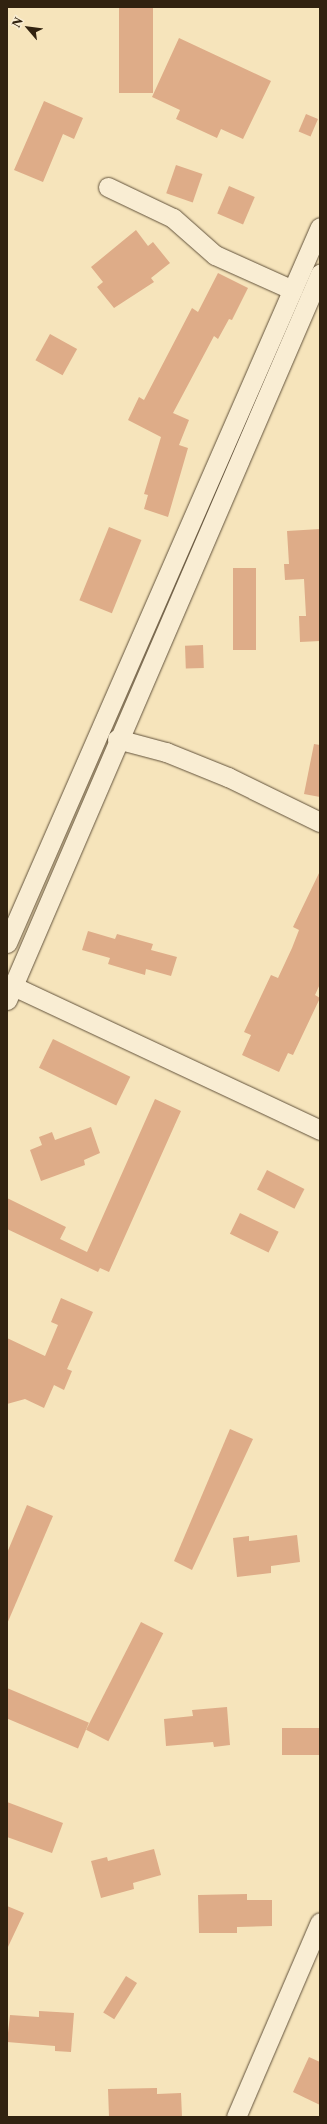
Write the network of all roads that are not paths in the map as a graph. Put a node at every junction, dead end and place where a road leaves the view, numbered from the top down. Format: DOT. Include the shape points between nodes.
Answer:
graph roads {
  1 [pos="108,187"];
  2 [pos="320,227"];
  3 [pos="320,274"];
  4 [pos="293,290"];
  5 [pos="239,414"];
  6 [pos="257,422"];
  7 [pos="117,739"];
  8 [pos="320,822"];
  9 [pos="7,944"];
  10 [pos="10,993"];
  11 [pos="320,1130"];
  12 [pos="320,1922"];
  13 [pos="236,2117"];
  1 -- 4 [label="street" via="173,218 215,255"];
  2 -- 4 [label="street"];
  3 -- 6 [label="street"];
  4 -- 5 [label="street"];
  5 -- 6 [label="street"];
  5 -- 9 [label="street"];
  6 -- 7 [label="street"];
  7 -- 8 [label="street" via="166,752 228,777"];
  7 -- 10 [label="street"];
  10 -- 11 [label="street"];
  12 -- 13 [label="street"];
}
